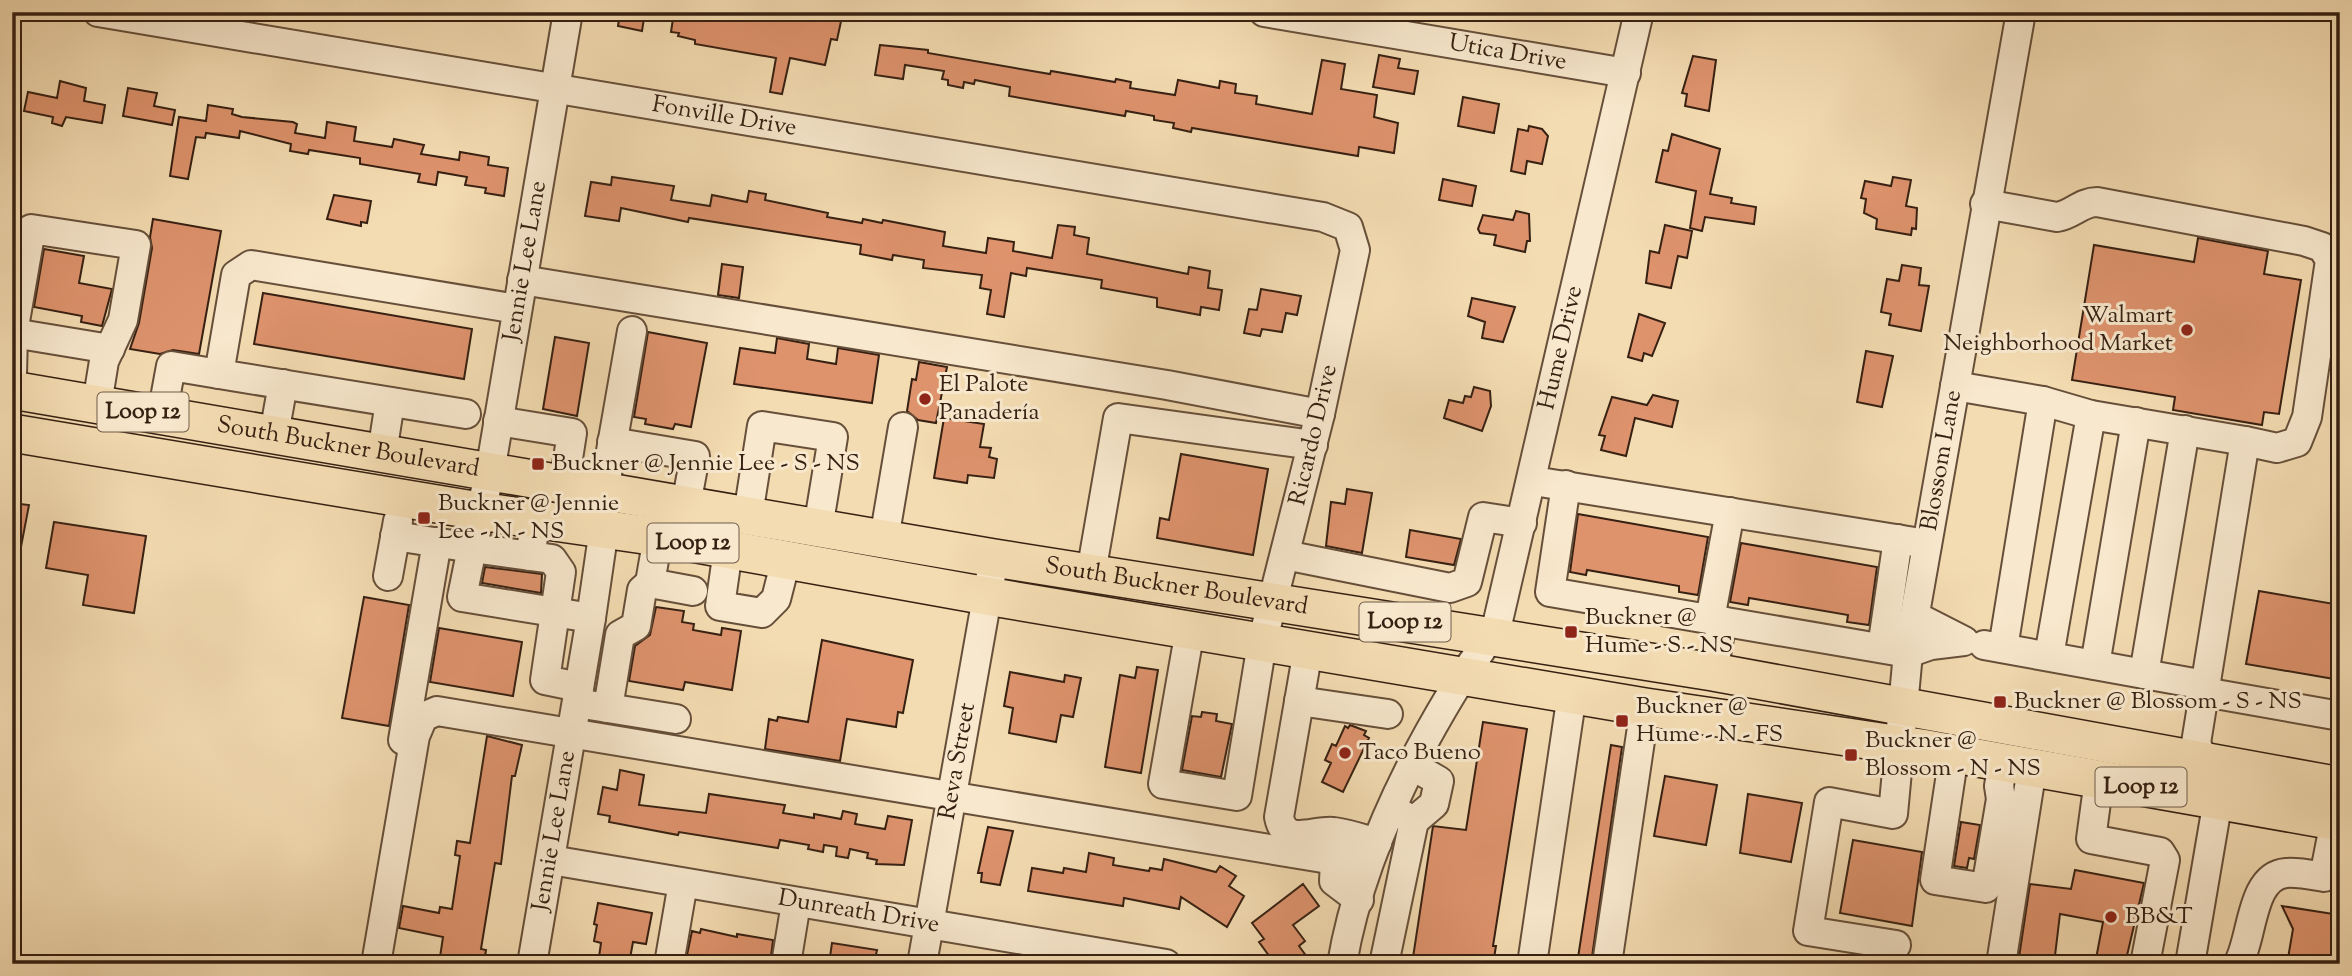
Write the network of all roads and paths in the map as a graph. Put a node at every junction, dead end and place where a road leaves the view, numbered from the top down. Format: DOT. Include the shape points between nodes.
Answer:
graph roads {
  1 [pos="97,12"];
  2 [pos="568,12"];
  3 [pos="1264,12"];
  4 [pos="1639,12"];
  5 [pos="2021,12"];
  6 [pos="1626,74"];
  7 [pos="555,88"];
  8 [pos="1985,204"];
  9 [pos="1348,227"];
  10 [pos="522,280"];
  11 [pos="517,309"];
  12 [pos="632,331"];
  13 [pos="13,333"];
  14 [pos="110,349"];
  15 [pos="219,374"];
  16 [pos="12,375"];
  17 [pos="282,384"];
  18 [pos="1955,386"];
  19 [pos="12,390"];
  20 [pos="2043,401"];
  21 [pos="390,402"];
  22 [pos="97,404"];
  23 [pos="466,414"];
  24 [pos="1320,414"];
  25 [pos="162,415"];
  26 [pos="2091,415"];
  27 [pos="498,421"];
  28 [pos="2136,422"];
  29 [pos="903,427"];
  30 [pos="2185,430"];
  31 [pos="12,433"];
  32 [pos="274,434"];
  33 [pos="612,442"];
  34 [pos="2245,442"];
  35 [pos="1312,445"];
  36 [pos="382,453"];
  37 [pos="489,472"];
  38 [pos="267,475"];
  39 [pos="1531,480"];
  40 [pos="564,484"];
  41 [pos="1566,485"];
  42 [pos="604,491"];
  43 [pos="402,497"];
  44 [pos="687,505"];
  45 [pos="480,511"];
  46 [pos="1730,512"];
  47 [pos="748,515"];
  48 [pos="536,520"];
  49 [pos="1522,523"];
  50 [pos="818,528"];
  51 [pos="604,529"];
  52 [pos="395,536"];
  53 [pos="658,537"];
  54 [pos="884,539"];
  55 [pos="1898,539"];
  56 [pos="437,542"];
  57 [pos="1927,544"];
  58 [pos="472,548"];
  59 [pos="728,550"];
  60 [pos="1285,555"];
  61 [pos="530,556"];
  62 [pos="994,558"];
  63 [pos="786,560"];
  64 [pos="1347,568"];
  65 [pos="1091,573"];
  66 [pos="388,576"];
  67 [pos="1402,579"];
  68 [pos="650,583"];
  69 [pos="693,591"];
  70 [pos="987,596"];
  71 [pos="1272,602"];
  72 [pos="555,611"];
  73 [pos="1339,612"];
  74 [pos="1915,616"];
  75 [pos="591,618"];
  76 [pos="1716,620"];
  77 [pos="1394,621"];
  78 [pos="1191,630"];
  79 [pos="1491,635"];
  80 [pos="1964,641"];
  81 [pos="1262,643"];
  82 [pos="2003,648"];
  83 [pos="1308,650"];
  84 [pos="1895,650"];
  85 [pos="2049,656"];
  86 [pos="2095,665"];
  87 [pos="1713,672"];
  88 [pos="2144,674"];
  89 [pos="1464,675"];
  90 [pos="2205,688"];
  91 [pos="1572,694"];
  92 [pos="578,695"];
  93 [pos="1299,701"];
  94 [pos="1645,707"];
  95 [pos="608,708"];
  96 [pos="1902,708"];
  97 [pos="1388,714"];
  98 [pos="2340,716"];
  99 [pos="676,719"];
  100 [pos="572,732"];
  101 [pos="1899,746"];
  102 [pos="401,749"];
  103 [pos="1954,754"];
  104 [pos="2204,763"];
  105 [pos="2017,765"];
  106 [pos="2099,780"];
  107 [pos="2340,786"];
  108 [pos="951,794"];
  109 [pos="2218,800"];
  110 [pos="1403,815"];
  111 [pos="2337,821"];
  112 [pos="1373,855"];
  113 [pos="551,860"];
  114 [pos="1335,860"];
  115 [pos="683,883"];
  116 [pos="1359,900"];
  117 [pos="796,903"];
  118 [pos="2155,910"];
  119 [pos="2198,918"];
  120 [pos="928,925"];
  121 [pos="1896,945"];
  122 [pos="1059,955"];
  123 [pos="376,964"];
  124 [pos="532,964"];
  125 [pos="669,964"];
  126 [pos="786,964"];
  127 [pos="922,964"];
  128 [pos="1166,964"];
  129 [pos="1342,964"];
  130 [pos="1384,964"];
  131 [pos="1532,964"];
  132 [pos="1607,964"];
  133 [pos="2001,964"];
  134 [pos="2145,964"];
  135 [pos="2190,964"];
  136 [pos="2238,964"];
  1 -- 7 [label="street, Fonville Drive"];
  2 -- 7 [label="street, Jennie Lee Lane"];
  3 -- 6 [label="street, Utica Drive"];
  4 -- 6 [label="street, Hume Drive"];
  5 -- 8 [label="street, Blossom Lane"];
  6 -- 39 [label="street, Hume Drive"];
  7 -- 9 [label="street, Fonville Drive" via="1323,217"];
  7 -- 10 [label="street, Jennie Lee Lane"];
  8 -- 18 [label="street, Blossom Lane"];
  8 -- 34 [label="street" via="2057,218 2097,202 2322,247 2330,260 2330,275 2307,418 2297,442 2277,448"];
  9 -- 24 [label="street, Ricardo Drive" via="1355,250"];
  10 -- 11 [label="street, Jennie Lee Lane"];
  10 -- 24 [label="street"];
  11 -- 15 [label="street" via="251,265 236,275"];
  11 -- 27 [label="street, Jennie Lee Lane"];
  12 -- 33 [label="street, Jennie Lee Lane"];
  13 -- 14 [label="street"];
  13 -- 14 [label="street" via="31,229 136,245 124,320"];
  13 -- 16 [label="street"];
  14 -- 22 [label="street"];
  15 -- 17 [label="street"];
  15 -- 25 [label="street" via="171,366"];
  17 -- 21 [label="street"];
  17 -- 32 [label="street"];
  18 -- 20 [label="street"];
  18 -- 57 [label="street, Blossom Lane"];
  19 -- 22 [label="main road, South Buckner Boulevard / Loop 12"];
  20 -- 26 [label="street"];
  20 -- 82 [label="street"];
  21 -- 23 [label="street"];
  21 -- 36 [label="street"];
  22 -- 25 [label="main road, South Buckner Boulevard / Loop 12"];
  24 -- 35 [label="street, Ricardo Drive"];
  25 -- 32 [label="main road, South Buckner Boulevard / Loop 12"];
  26 -- 28 [label="street"];
  26 -- 85 [label="street"];
  27 -- 37 [label="street, Jennie Lee Lane"];
  27 -- 40 [label="street" via="572,433"];
  28 -- 30 [label="street"];
  28 -- 86 [label="street"];
  29 -- 54 [label="street"];
  30 -- 34 [label="street"];
  30 -- 88 [label="street"];
  31 -- 38 [label="main road, South Buckner Boulevard / Loop 12"];
  32 -- 36 [label="main road, South Buckner Boulevard / Loop 12"];
  32 -- 38 [label="main road"];
  33 -- 42 [label="street, Jennie Lee Lane"];
  33 -- 44 [label="street" via="695,456"];
  34 -- 90 [label="street"];
  35 -- 60 [label="street, Ricardo Drive"];
  35 -- 65 [label="street" via="1118,418"];
  36 -- 37 [label="main road, South Buckner Boulevard / Loop 12"];
  37 -- 40 [label="main road, South Buckner Boulevard / Loop 12"];
  37 -- 45 [label="street, Jennie Lee Lane"];
  38 -- 43 [label="main road, South Buckner Boulevard / Loop 12"];
  39 -- 41 [label="street"];
  39 -- 49 [label="street, Hume Drive"];
  40 -- 42 [label="main road, South Buckner Boulevard / Loop 12"];
  41 -- 46 [label="street"];
  41 -- 76 [label="street" via="1550,593"];
  42 -- 44 [label="main road, South Buckner Boulevard / Loop 12"];
  42 -- 51 [label="street, Jennie Lee Lane"];
  43 -- 45 [label="main road, South Buckner Boulevard / Loop 12"];
  43 -- 52 [label="street"];
  44 -- 47 [label="main road, South Buckner Boulevard / Loop 12"];
  45 -- 48 [label="main road, South Buckner Boulevard / Loop 12"];
  45 -- 58 [label="street, Jennie Lee Lane"];
  46 -- 55 [label="street"];
  46 -- 76 [label="street"];
  47 -- 50 [label="main road, South Buckner Boulevard / Loop 12"];
  47 -- 50 [label="street" via="762,426 832,437"];
  48 -- 51 [label="main road, South Buckner Boulevard / Loop 12"];
  48 -- 61 [label="street"];
  49 -- 67 [label="street" via="1483,517 1467,582 1450,588"];
  49 -- 79 [label="street, Hume Drive"];
  50 -- 54 [label="main road, South Buckner Boulevard / Loop 12"];
  51 -- 53 [label="main road, South Buckner Boulevard / Loop 12"];
  51 -- 75 [label="street, Jennie Lee Lane"];
  52 -- 56 [label="street"];
  52 -- 66 [label="street"];
  53 -- 59 [label="main road, South Buckner Boulevard / Loop 12"];
  53 -- 68 [label="street"];
  54 -- 62 [label="main road, South Buckner Boulevard / Loop 12"];
  55 -- 57 [label="street"];
  55 -- 84 [label="street"];
  56 -- 58 [label="street"];
  56 -- 102 [label="street"];
  57 -- 74 [label="street, Blossom Lane"];
  58 -- 61 [label="street"];
  58 -- 72 [label="street, Jennie Lee Lane" via="462,597"];
  59 -- 63 [label="main road, South Buckner Boulevard / Loop 12"];
  59 -- 63 [label="street" via="720,606 762,613 776,599"];
  60 -- 64 [label="street"];
  60 -- 71 [label="street, Ricardo Drive"];
  61 -- 72 [label="street" via="552,559 561,572"];
  62 -- 65 [label="main road, South Buckner Boulevard / Loop 12"];
  62 -- 70 [label="street, Reva Street"];
  63 -- 70 [label="main road, South Buckner Boulevard / Loop 12"];
  64 -- 67 [label="street"];
  64 -- 73 [label="street"];
  65 -- 71 [label="main road, South Buckner Boulevard / Loop 12"];
  67 -- 77 [label="street"];
  68 -- 69 [label="street"];
  68 -- 95 [label="street" via="642,590 636,626 620,635"];
  70 -- 78 [label="main road, South Buckner Boulevard / Loop 12"];
  70 -- 108 [label="street, Reva Street"];
  71 -- 73 [label="main road, South Buckner Boulevard / Loop 12"];
  71 -- 81 [label="street, Ricardo Drive"];
  72 -- 75 [label="street"];
  72 -- 92 [label="street" via="545,680"];
  73 -- 77 [label="main road, South Buckner Boulevard / Loop 12"];
  74 -- 80 [label="street"];
  74 -- 84 [label="street, Blossom Lane"];
  75 -- 92 [label="street, Jennie Lee Lane"];
  76 -- 84 [label="street"];
  76 -- 87 [label="street"];
  77 -- 79 [label="main road, South Buckner Boulevard / Loop 12"];
  78 -- 81 [label="main road, South Buckner Boulevard / Loop 12"];
  78 -- 81 [label="street, Ricardo Drive" via="1163,784 1237,796"];
  79 -- 87 [label="main road, South Buckner Boulevard / Loop 12"];
  79 -- 89 [label="street, Hume Drive"];
  80 -- 82 [label="street"];
  80 -- 84 [label="street"];
  81 -- 83 [label="main road, South Buckner Boulevard / Loop 12"];
  82 -- 85 [label="street"];
  83 -- 89 [label="main road, South Buckner Boulevard / Loop 12"];
  83 -- 93 [label="street"];
  84 -- 96 [label="street, Blossom Lane"];
  85 -- 86 [label="street"];
  86 -- 88 [label="street"];
  87 -- 96 [label="main road, South Buckner Boulevard / Loop 12"];
  88 -- 90 [label="street"];
  89 -- 91 [label="main road, South Buckner Boulevard / Loop 12"];
  89 -- 110 [label="street" via="1413,766"];
  90 -- 98 [label="street"];
  90 -- 104 [label="street" via="2196,743"];
  91 -- 94 [label="main road, South Buckner Boulevard / Loop 12"];
  91 -- 131 [label="street"];
  92 -- 95 [label="street"];
  92 -- 100 [label="street, Jennie Lee Lane"];
  93 -- 97 [label="street"];
  93 -- 112 [label="street" via="1281,825 1287,832 1307,836 1333,832"];
  94 -- 101 [label="main road, South Buckner Boulevard / Loop 12"];
  94 -- 132 [label="street"];
  95 -- 99 [label="street"];
  96 -- 101 [label="street, Blossom Lane"];
  96 -- 104 [label="main road, South Buckner Boulevard / Loop 12"];
  100 -- 108 [label="street"];
  100 -- 113 [label="street, Jennie Lee Lane"];
  100 -- 123 [label="street" via="451,712 422,717"];
  101 -- 103 [label="main road, South Buckner Boulevard / Loop 12"];
  101 -- 121 [label="street, Blossom Lane" via="1893,814 1829,802 1808,930"];
  103 -- 105 [label="main road, South Buckner Boulevard / Loop 12"];
  103 -- 105 [label="street" via="1935,880 1986,888 2001,799 1999,786"];
  104 -- 107 [label="main road, South Buckner Boulevard / Loop 12"];
  104 -- 109 [label="main road"];
  105 -- 106 [label="main road, South Buckner Boulevard / Loop 12"];
  105 -- 133 [label="street"];
  106 -- 109 [label="main road, South Buckner Boulevard / Loop 12"];
  106 -- 118 [label="street" via="2091,839 2160,852 2165,860"];
  108 -- 114 [label="street"];
  108 -- 120 [label="street, Reva Street"];
  109 -- 111 [label="main road, South Buckner Boulevard / Loop 12"];
  109 -- 119 [label="street"];
  110 -- 112 [label="street"];
  110 -- 130 [label="street"];
  111 -- 136 [label="street" via="2324,877 2283,873 2265,884 2256,899 2247,948"];
  112 -- 114 [label="street"];
  112 -- 116 [label="street"];
  113 -- 115 [label="street, Dunreath Drive"];
  113 -- 124 [label="street, Jennie Lee Lane"];
  114 -- 116 [label="street" via="1334,881"];
  115 -- 117 [label="street, Dunreath Drive"];
  115 -- 125 [label="street"];
  116 -- 129 [label="street"];
  117 -- 120 [label="street, Dunreath Drive"];
  117 -- 126 [label="street"];
  118 -- 119 [label="street"];
  118 -- 134 [label="street"];
  119 -- 135 [label="street"];
  120 -- 122 [label="street, Dunreath Drive"];
  120 -- 127 [label="street, Reva Street"];
  122 -- 128 [label="street, Dunreath Drive"];
}
